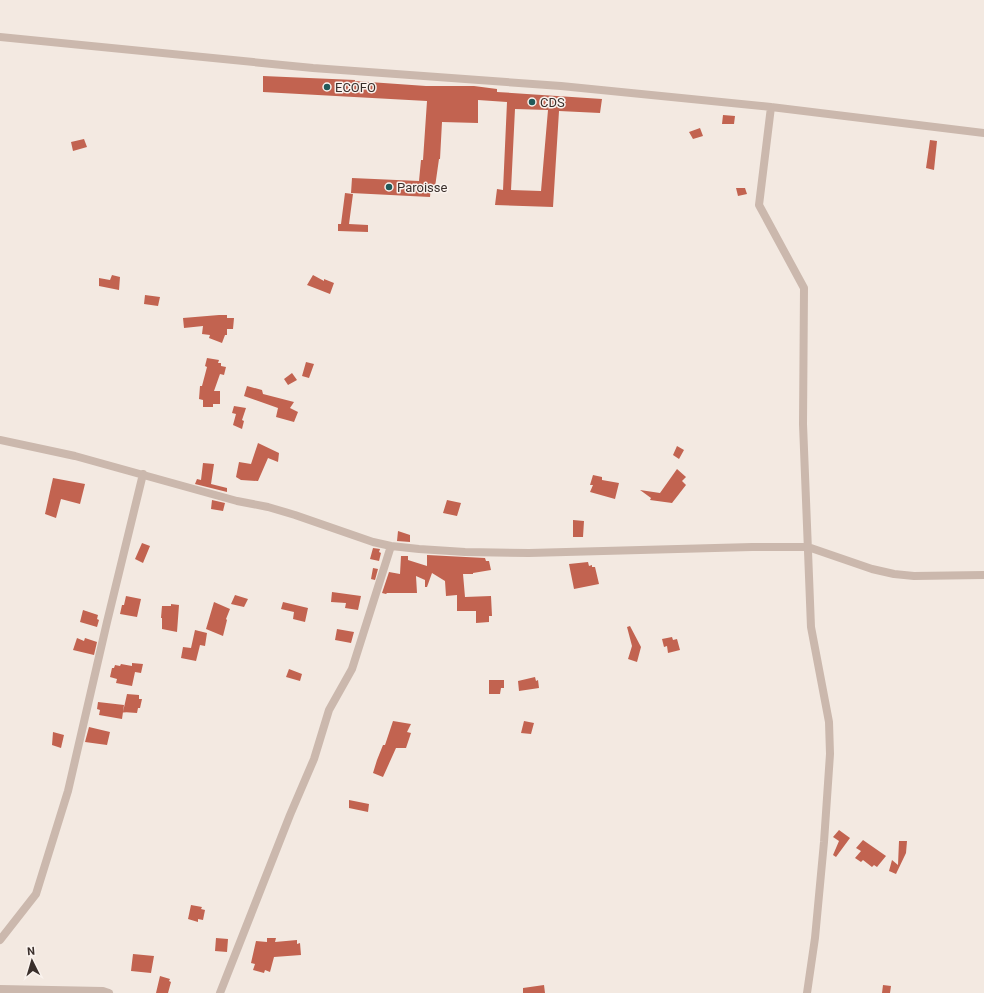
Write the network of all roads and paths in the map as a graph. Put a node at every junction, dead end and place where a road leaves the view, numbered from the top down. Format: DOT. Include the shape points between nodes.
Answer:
graph roads {
  1 [pos="0,37"];
  2 [pos="771,107"];
  3 [pos="984,133"];
  4 [pos="0,440"];
  5 [pos="143,474"];
  6 [pos="391,546"];
  7 [pos="808,547"];
  8 [pos="984,575"];
  9 [pos="0,940"];
  10 [pos="0,989"];
  11 [pos="109,993"];
  12 [pos="220,993"];
  13 [pos="807,993"];
  1 -- 2 [label="street" via="313,68 561,86"];
  2 -- 3 [label="street"];
  2 -- 7 [label="street" via="759,205 804,288 803,424"];
  4 -- 5 [label="street"];
  5 -- 6 [label="street" via="268,507"];
  5 -- 9 [label="street" via="68,791 36,894"];
  6 -- 7 [label="street" via="465,552"];
  6 -- 12 [label="street" via="352,669 329,710 314,759"];
  7 -- 8 [label="street" via="894,574"];
  7 -- 13 [label="street" via="811,627 829,722 830,754 815,938"];
  10 -- 11 [label="street"];
}
